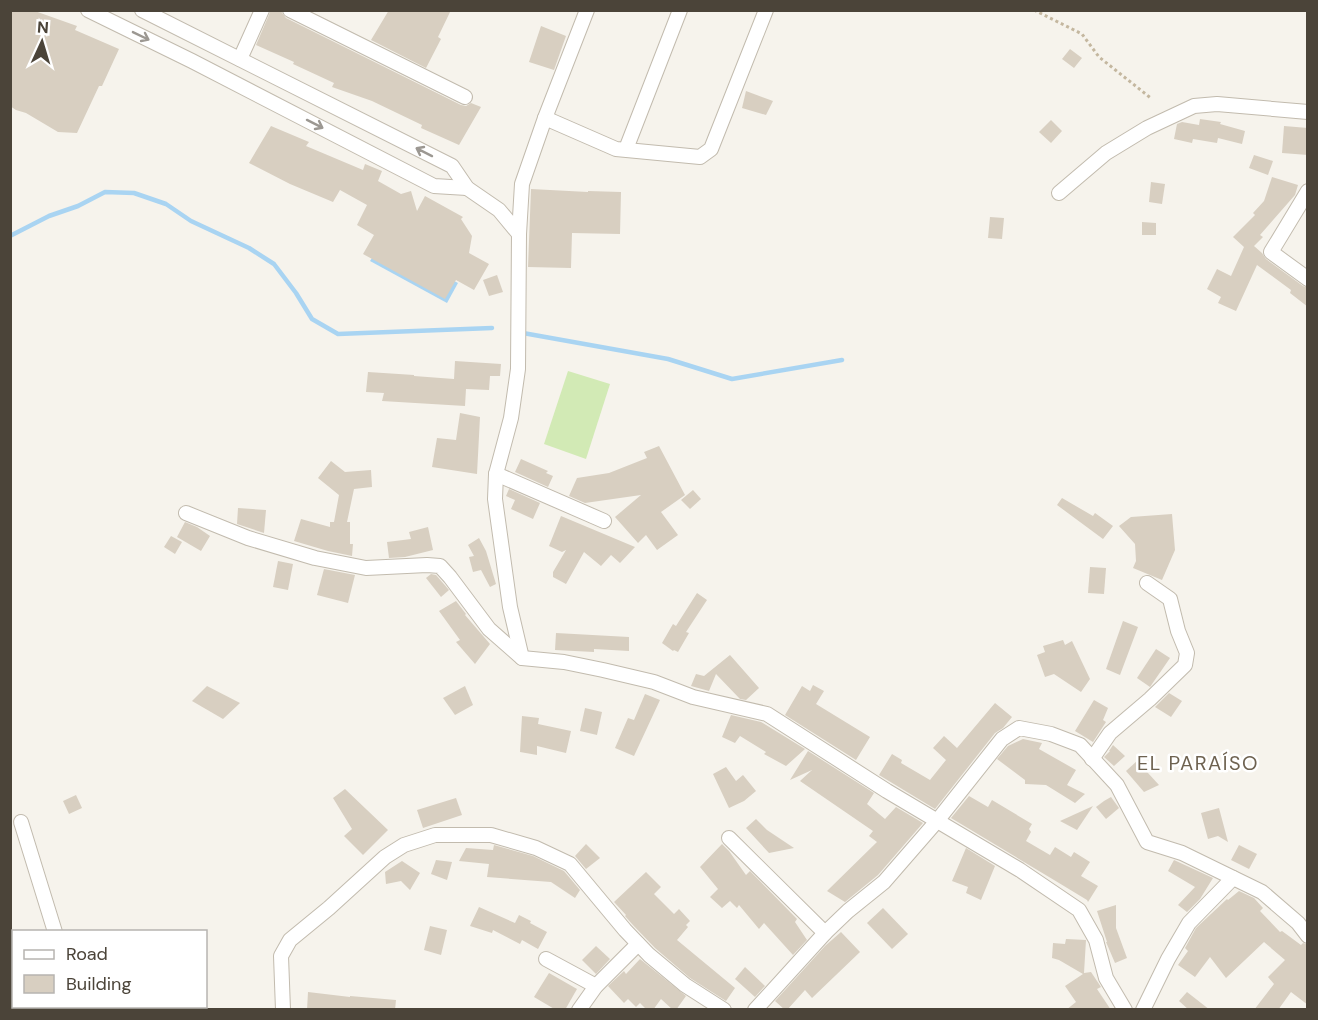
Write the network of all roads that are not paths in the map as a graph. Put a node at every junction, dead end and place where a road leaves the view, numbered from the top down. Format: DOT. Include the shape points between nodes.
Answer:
graph roads {
  1 [pos="88,10"];
  2 [pos="142,10"];
  3 [pos="262,10"];
  4 [pos="290,10"];
  5 [pos="587,10"];
  6 [pos="680,10"];
  7 [pos="766,10"];
  8 [pos="203,42"];
  9 [pos="240,59"];
  10 [pos="192,61"];
  11 [pos="465,97"];
  12 [pos="1308,112"];
  13 [pos="545,118"];
  14 [pos="626,149"];
  15 [pos="467,188"];
  16 [pos="1308,191"];
  17 [pos="1059,193"];
  18 [pos="519,234"];
  19 [pos="1308,279"];
  20 [pos="496,474"];
  21 [pos="186,513"];
  22 [pos="604,521"];
  23 [pos="1147,583"];
  24 [pos="522,658"];
  25 [pos="1092,759"];
  26 [pos="937,821"];
  27 [pos="21,822"];
  28 [pos="729,838"];
  29 [pos="1233,878"];
  30 [pos="54,930"];
  31 [pos="825,933"];
  32 [pos="1308,936"];
  33 [pos="638,944"];
  34 [pos="546,959"];
  35 [pos="596,987"];
  36 [pos="283,1010"];
  37 [pos="579,1010"];
  38 [pos="724,1010"];
  39 [pos="755,1010"];
  40 [pos="1125,1010"];
  41 [pos="1143,1010"];
  1 -- 10 [label="street, one-way"];
  2 -- 8 [label="street"];
  3 -- 9 [label="street"];
  4 -- 11 [label="street"];
  5 -- 13 [label="street"];
  6 -- 14 [label="street"];
  7 -- 14 [label="street" via="711,149 700,157"];
  8 -- 9 [label="street"];
  8 -- 10 [label="street"];
  15 -- 9 [label="street, one-way" via="452,166"];
  10 -- 15 [label="street, one-way" via="434,186"];
  12 -- 17 [label="street" via="1217,104 1194,106 1106,153"];
  13 -- 14 [label="street" via="616,149"];
  13 -- 18 [label="street" via="522,184"];
  15 -- 18 [label="street" via="499,210"];
  16 -- 19 [label="street" via="1271,252"];
  18 -- 20 [label="street" via="518,369 511,418"];
  20 -- 22 [label="street"];
  20 -- 24 [label="street" via="495,500 510,607"];
  21 -- 24 [label="street" via="248,538 315,558 366,568 440,566 489,629"];
  23 -- 25 [label="street" via="1170,599 1187,653 1185,665 1110,733"];
  24 -- 26 [label="street" via="603,670 767,714"];
  25 -- 26 [label="street" via="1080,745 1019,728 1002,739"];
  25 -- 29 [label="street" via="1117,785 1147,842 1182,853"];
  26 -- 31 [label="street" via="884,882"];
  26 -- 40 [label="street" via="1080,910 1096,940 1106,978"];
  27 -- 30 [label="street"];
  28 -- 31 [label="street"];
  29 -- 32 [label="street" via="1262,892"];
  29 -- 41 [label="street" via="1189,922"];
  31 -- 39 [label="street"];
  33 -- 35 [label="street"];
  33 -- 36 [label="street" via="570,864 536,848 491,835 435,836 404,845 385,857 290,940 281,956"];
  33 -- 38 [label="street" via="685,985"];
  34 -- 35 [label="street"];
  35 -- 37 [label="street"];
}
